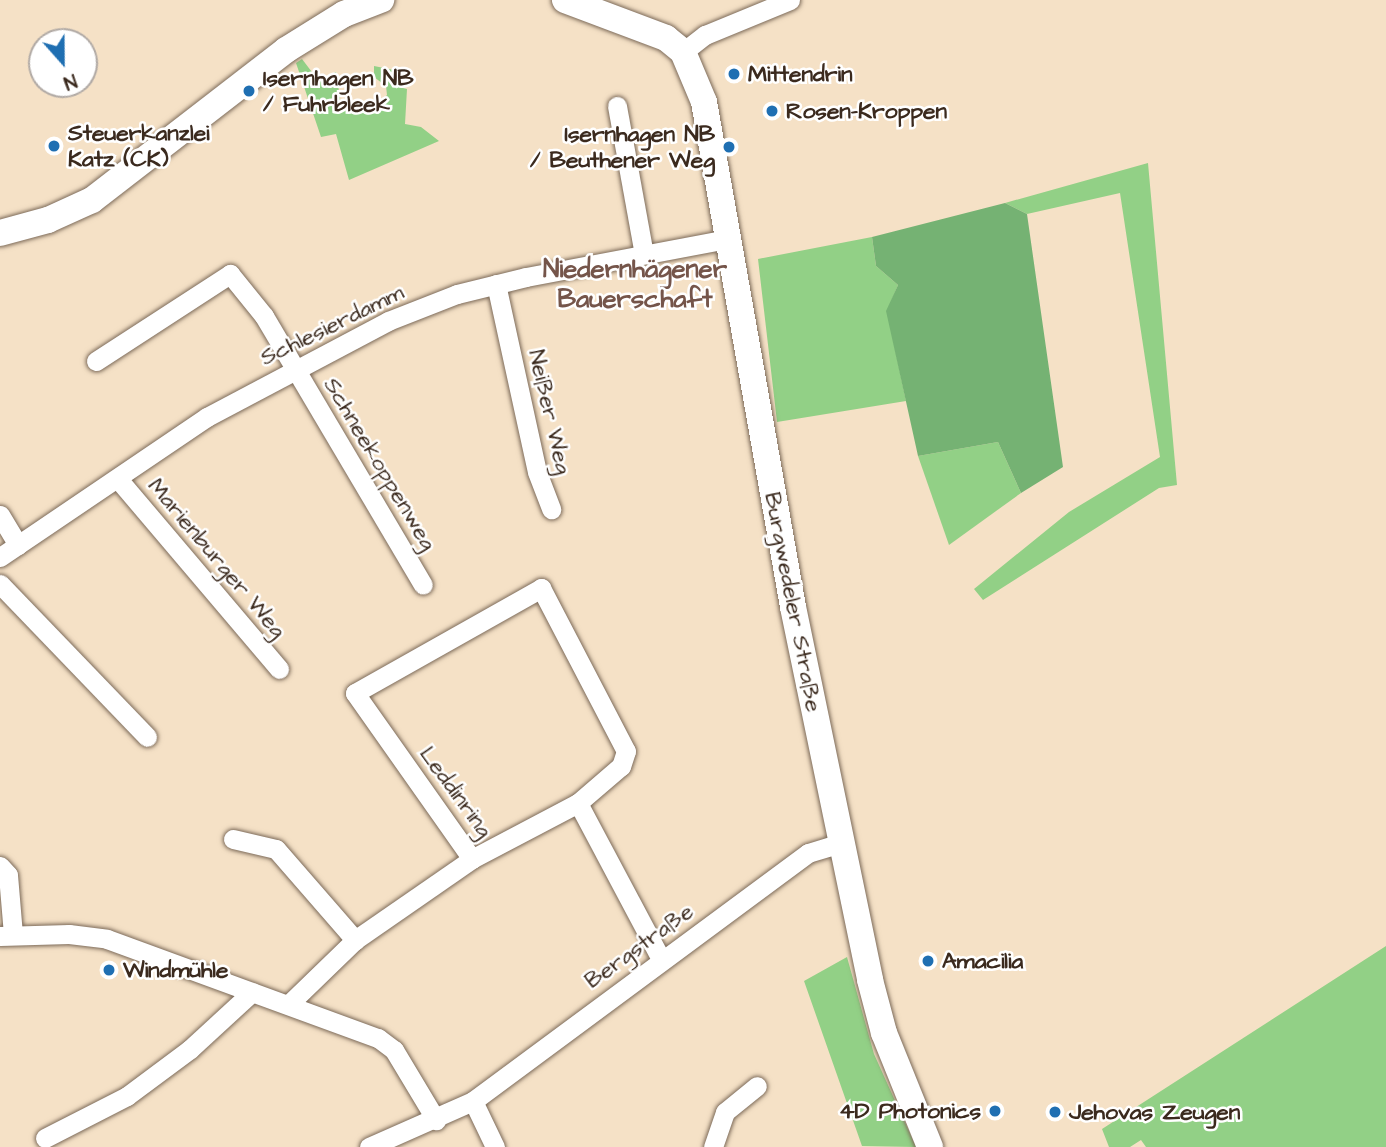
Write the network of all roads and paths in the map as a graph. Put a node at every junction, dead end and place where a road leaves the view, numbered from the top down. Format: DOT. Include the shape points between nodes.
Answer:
graph roads {
  1 [pos="381,0"];
  2 [pos="565,0"];
  3 [pos="790,0"];
  4 [pos="682,52"];
  5 [pos="617,106"];
  6 [pos="0,233"];
  7 [pos="728,239"];
  8 [pos="644,254"];
  9 [pos="496,284"];
  10 [pos="96,362"];
  11 [pos="295,368"];
  12 [pos="118,479"];
  13 [pos="551,509"];
  14 [pos="0,515"];
  15 [pos="18,545"];
  16 [pos="0,557"];
  17 [pos="0,584"];
  18 [pos="424,584"];
  19 [pos="278,669"];
  20 [pos="147,737"];
  21 [pos="578,803"];
  22 [pos="233,839"];
  23 [pos="841,843"];
  24 [pos="472,859"];
  25 [pos="0,866"];
  26 [pos="7,935"];
  27 [pos="355,940"];
  28 [pos="661,960"];
  29 [pos="251,992"];
  30 [pos="289,1004"];
  31 [pos="757,1086"];
  32 [pos="473,1101"];
  33 [pos="436,1120"];
  34 [pos="45,1138"];
  35 [pos="369,1147"];
  36 [pos="495,1147"];
  37 [pos="713,1147"];
  38 [pos="930,1147"];
  1 -- 6 [label="main road" via="344,14 286,50 93,200 48,220"];
  2 -- 4 [label="main road" via="647,29"];
  3 -- 4 [label="street" via="705,35"];
  4 -- 7 [label="main road, Burgwedeler Straße" via="704,102"];
  5 -- 8 [label="street"];
  7 -- 8 [label="street, Schlesierdamm"];
  7 -- 23 [label="main road, Burgwedeler Straße" via="791,596"];
  8 -- 9 [label="street, Schlesierdamm"];
  9 -- 11 [label="street, Schlesierdamm" via="388,321"];
  9 -- 13 [label="street, Neißer Weg" via="537,472"];
  10 -- 11 [label="street, Schneekoppenweg" via="229,274 264,316"];
  11 -- 12 [label="street, Schlesierdamm" via="207,417"];
  11 -- 18 [label="street, Schneekoppenweg"];
  12 -- 15 [label="street, Schlesierdamm"];
  12 -- 19 [label="street, Marienburger Weg"];
  14 -- 15 [label="street"];
  15 -- 16 [label="street, Schlesierdamm"];
  17 -- 20 [label="street"];
  21 -- 24 [label="street, Leddinring"];
  21 -- 24 [label="street, Leddinring" via="621,766 626,751 541,588 355,693"];
  21 -- 28 [label="street"];
  22 -- 27 [label="street" via="276,849"];
  23 -- 28 [label="street, Bergstraße" via="808,853"];
  23 -- 38 [label="main road, Burgwedeler Straße" via="884,1033"];
  24 -- 27 [label="street"];
  25 -- 26 [label="street" via="8,875"];
  26 -- 29 [label="street" via="107,939"];
  27 -- 30 [label="street"];
  28 -- 32 [label="street, Bergstraße"];
  29 -- 30 [label="street"];
  29 -- 34 [label="street" via="190,1049 127,1096"];
  30 -- 33 [label="street" via="378,1038 394,1050"];
  31 -- 37 [label="street" via="725,1112"];
  32 -- 33 [label="street, Bergstraße"];
  32 -- 36 [label="street"];
  33 -- 35 [label="street, Bergstraße"];
}
